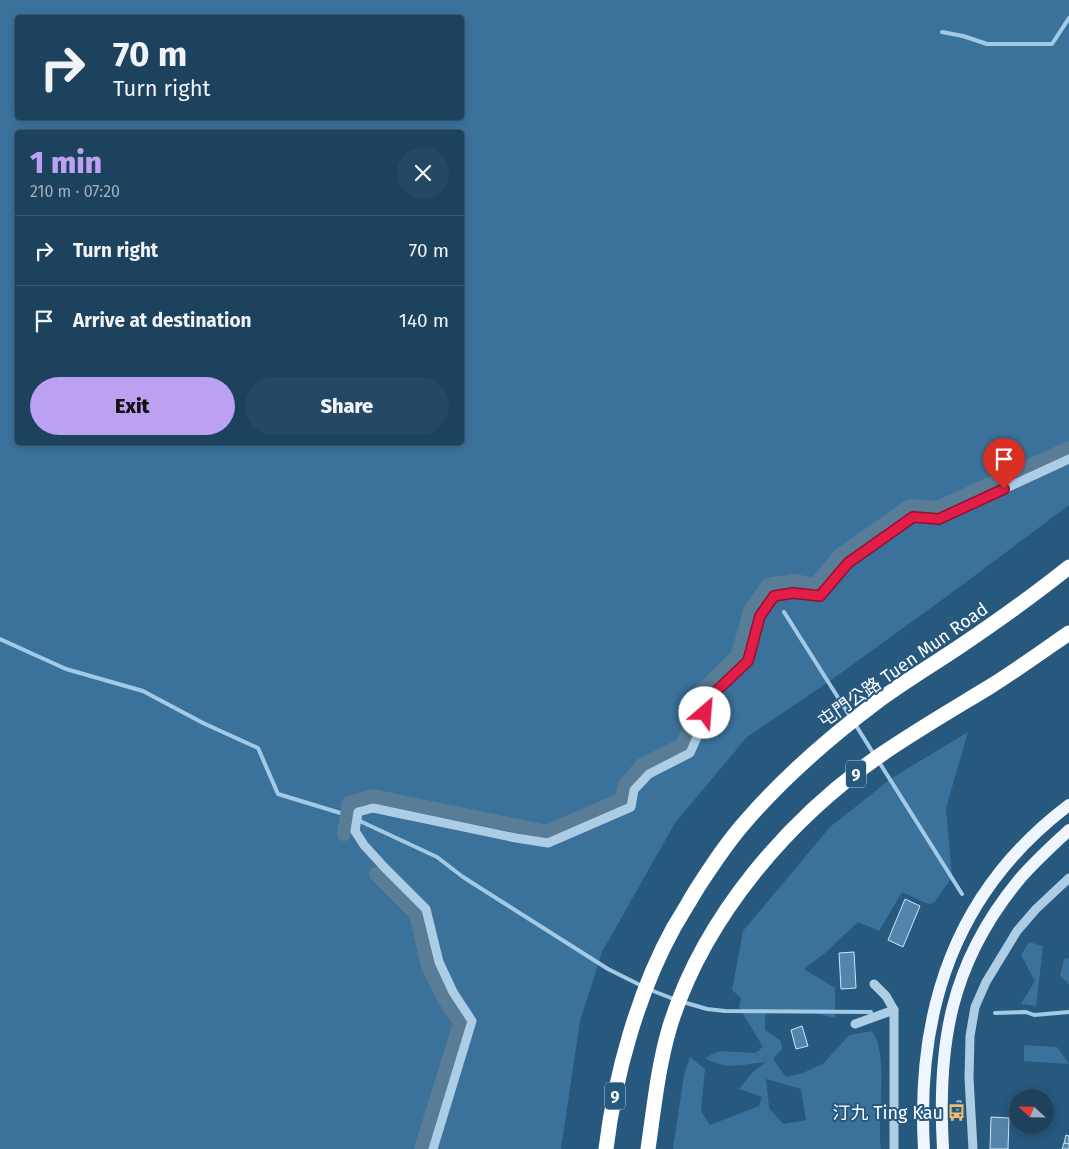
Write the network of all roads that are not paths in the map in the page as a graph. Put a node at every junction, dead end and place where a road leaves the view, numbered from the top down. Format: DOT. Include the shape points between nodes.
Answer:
graph roads {
  1 [pos="1069,460"];
  2 [pos="1069,567"];
  3 [pos="1069,633"];
  4 [pos="1069,805"];
  5 [pos="1069,830"];
  6 [pos="1069,878"];
  7 [pos="874,984"];
  8 [pos="894,1010"];
  9 [pos="855,1024"];
  10 [pos="433,1149"];
  11 [pos="606,1149"];
  12 [pos="648,1149"];
  13 [pos="894,1149"];
  14 [pos="924,1149"];
  15 [pos="943,1149"];
  16 [pos="973,1149"];
  1 -- 10 [label="street" via="939,519 913,517 848,563 820,596 793,593 774,596 760,616 748,661 707,700 702,726 690,753 649,774 634,790 631,806 548,843 374,808 358,812 355,831 364,845 426,909 439,962 472,1021"];
  2 -- 11 [label="highway, 屯門公路 Tuen Mun Road / 9" via="836,734 799,765 744,822 693,896 655,967 618,1077"];
  3 -- 12 [label="highway, 9" via="847,780 781,841 752,875 710,936 680,999 661,1060"];
  4 -- 14 [label="main road" via="1028,840 1002,869 960,934 932,1015 925,1066"];
  5 -- 15 [label="main road" via="1024,874 1001,903 977,941 963,973 949,1017 943,1064"];
  6 -- 16 [label="street" via="1017,931 986,982 975,1008 970,1036 969,1078"];
  7 -- 8 [label="street"];
  8 -- 9 [label="street"];
  8 -- 13 [label="street"];
}
